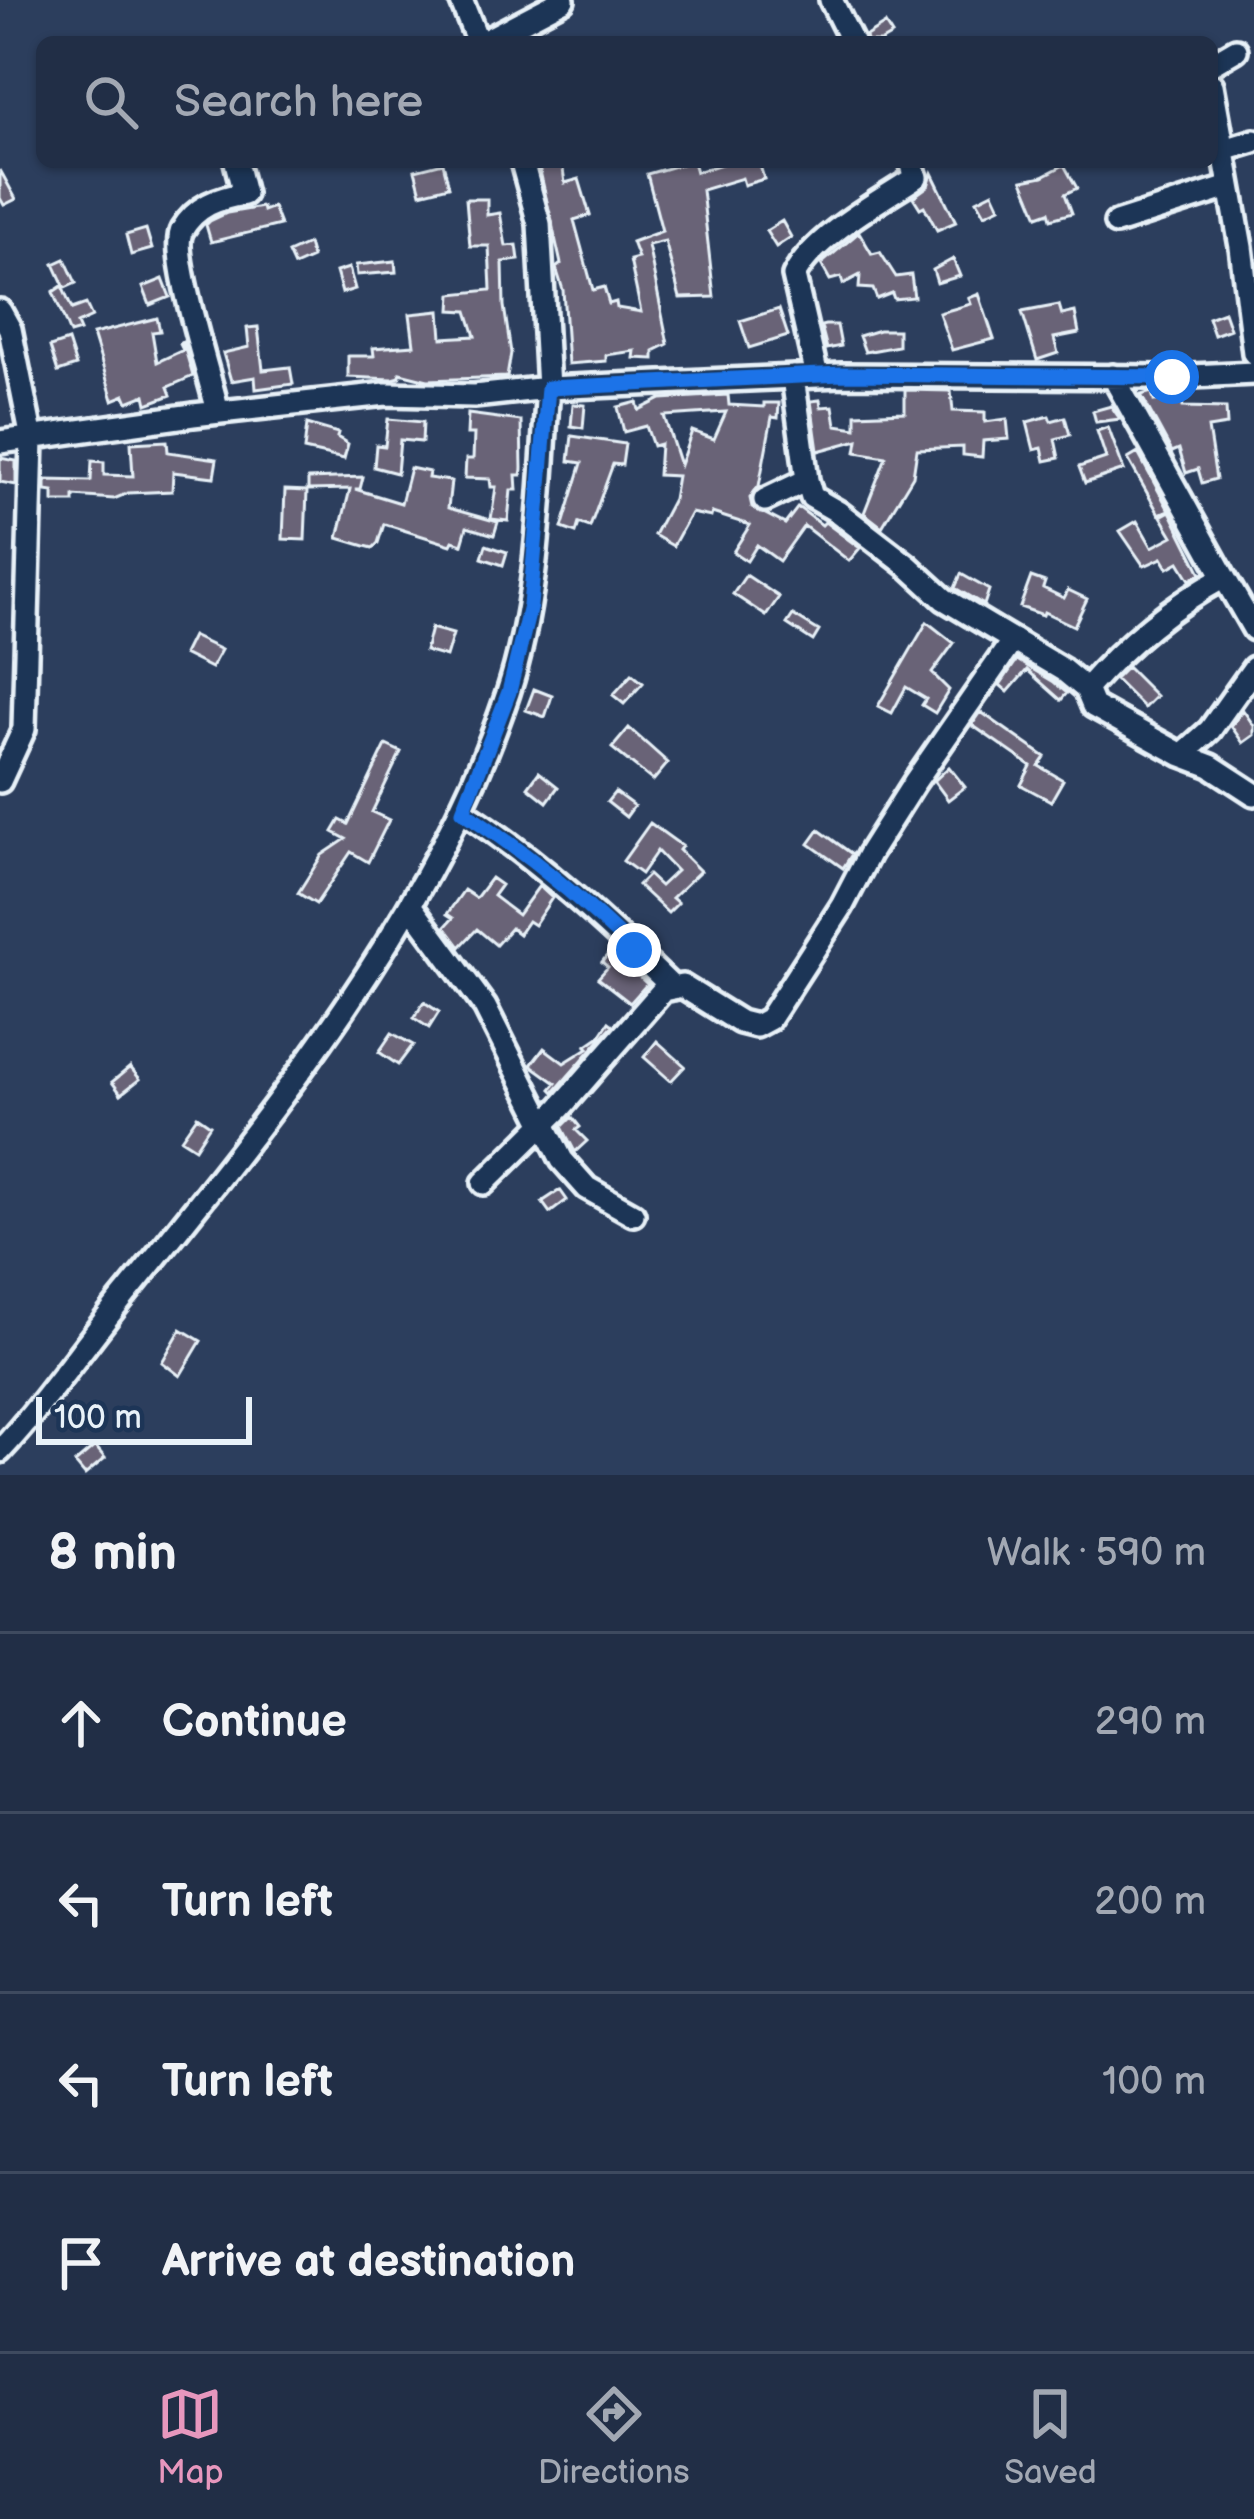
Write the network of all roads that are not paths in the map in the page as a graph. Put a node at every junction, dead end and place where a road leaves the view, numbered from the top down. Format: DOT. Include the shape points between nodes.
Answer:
graph roads {
  1 [pos="461,0"];
  2 [pos="563,0"];
  3 [pos="831,0"];
  4 [pos="477,36"];
  5 [pos="492,36"];
  6 [pos="849,36"];
  7 [pos="1236,50"];
  8 [pos="1218,60"];
  9 [pos="1218,118"];
  10 [pos="1254,141"];
  11 [pos="1224,150"];
  12 [pos="238,168"];
  13 [pos="524,168"];
  14 [pos="913,168"];
  15 [pos="1229,187"];
  16 [pos="1116,223"];
  17 [pos="0,311"];
  18 [pos="1254,353"];
  19 [pos="1254,373"];
  20 [pos="818,376"];
  21 [pos="1113,376"];
  22 [pos="793,377"];
  23 [pos="548,388"];
  24 [pos="218,412"];
  25 [pos="32,439"];
  26 [pos="0,442"];
  27 [pos="807,480"];
  28 [pos="765,500"];
  29 [pos="1224,577"];
  30 [pos="1254,629"];
  31 [pos="1013,640"];
  32 [pos="1254,668"];
  33 [pos="1086,689"];
  34 [pos="1182,755"];
  35 [pos="0,781"];
  36 [pos="1254,794"];
  37 [pos="463,811"];
  38 [pos="410,905"];
  39 [pos="673,988"];
  40 [pos="545,1123"];
  41 [pos="484,1184"];
  42 [pos="633,1214"];
  43 [pos="0,1451"];
  1 -- 4 [label="street"];
  2 -- 5 [label="street"];
  3 -- 6 [label="street"];
  7 -- 8 [label="street"];
  9 -- 11 [label="street"];
  10 -- 11 [label="street"];
  11 -- 15 [label="street"];
  12 -- 24 [label="street" via="244,194 211,200 181,232 179,250"];
  13 -- 23 [label="street" via="539,224"];
  14 -- 20 [label="street" via="916,177 830,237 794,276"];
  15 -- 16 [label="street"];
  15 -- 18 [label="street"];
  17 -- 25 [label="street"];
  19 -- 21 [label="street"];
  20 -- 21 [label="street"];
  20 -- 22 [label="street"];
  21 -- 29 [label="street"];
  22 -- 23 [label="street"];
  22 -- 27 [label="street"];
  23 -- 24 [label="street"];
  23 -- 37 [label="street" via="530,606 509,692"];
  24 -- 25 [label="street"];
  25 -- 26 [label="street"];
  25 -- 35 [label="street" via="24,729"];
  27 -- 28 [label="street"];
  27 -- 31 [label="street" via="812,497 944,599"];
  29 -- 30 [label="street"];
  29 -- 33 [label="street" via="1136,637"];
  31 -- 33 [label="street"];
  31 -- 39 [label="street" via="769,1019 740,1022"];
  32 -- 34 [label="street"];
  33 -- 34 [label="street" via="1093,706"];
  34 -- 36 [label="street"];
  37 -- 38 [label="street"];
  37 -- 39 [label="street" via="591,908"];
  38 -- 40 [label="street" via="484,1007"];
  38 -- 43 [label="street" via="270,1111"];
  39 -- 40 [label="street" via="646,1007"];
  40 -- 41 [label="street"];
  40 -- 42 [label="street" via="587,1188"];
}
